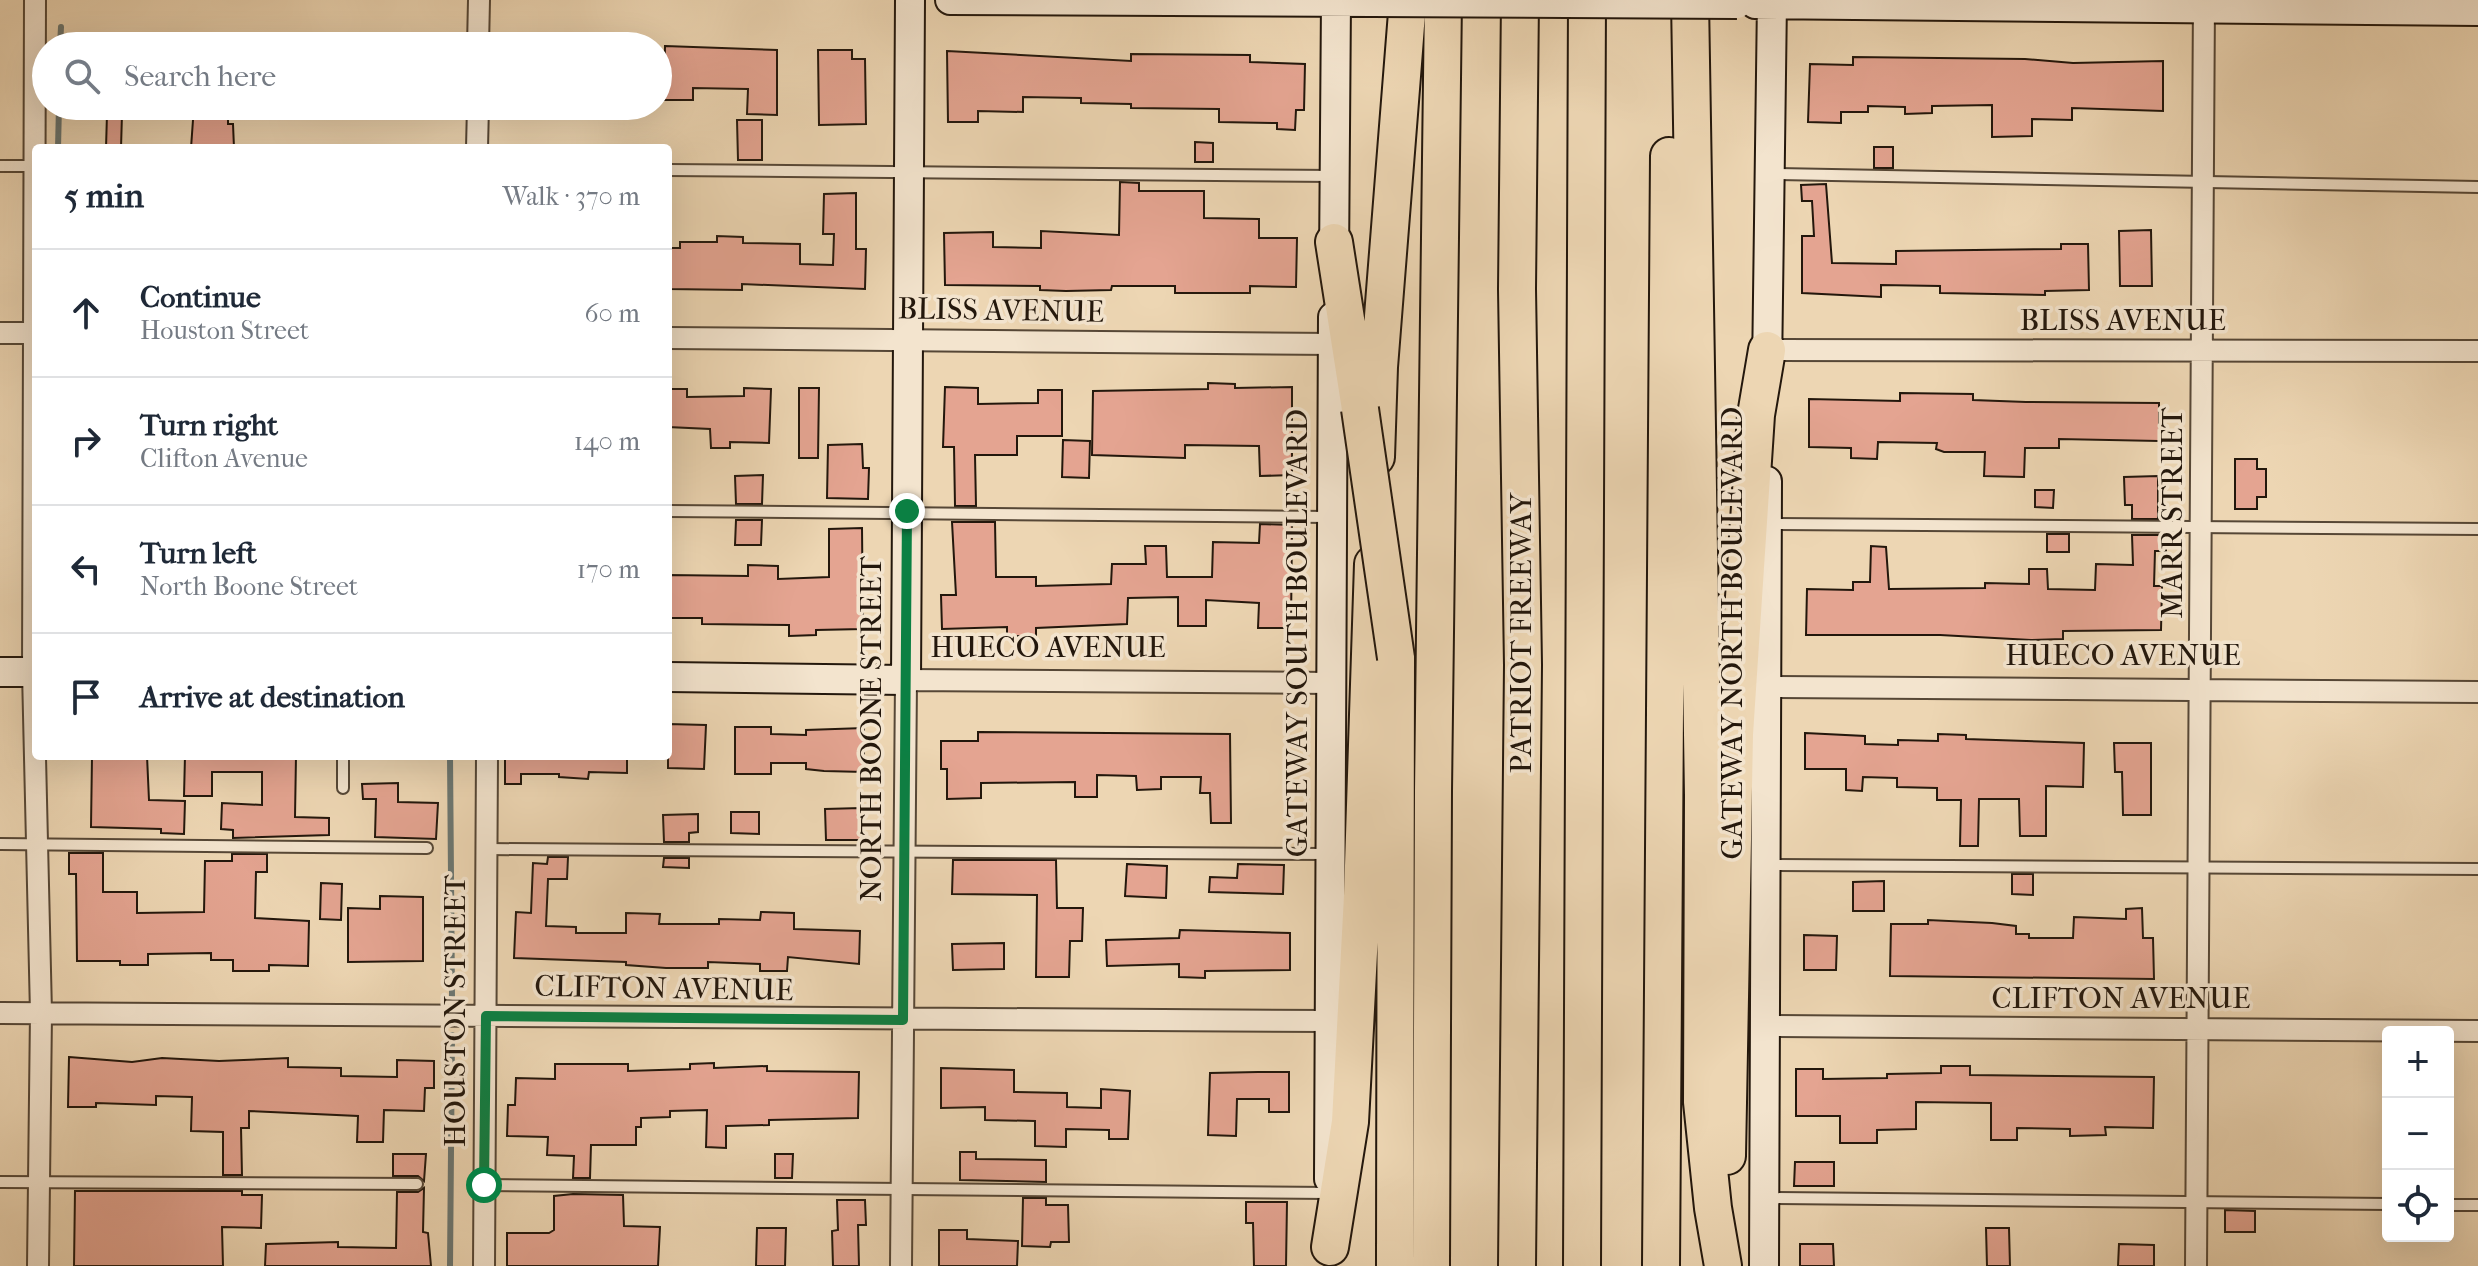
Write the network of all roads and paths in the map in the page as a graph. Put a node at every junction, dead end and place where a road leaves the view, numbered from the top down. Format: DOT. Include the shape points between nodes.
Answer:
graph roads {
  1 [pos="35,0"];
  2 [pos="479,0"];
  3 [pos="910,0"];
  4 [pos="950,0"];
  5 [pos="1076,0"];
  6 [pos="1408,0"];
  7 [pos="1443,0"];
  8 [pos="1520,0"];
  9 [pos="1587,0"];
  10 [pos="1604,0"];
  11 [pos="1671,0"];
  12 [pos="1690,0"];
  13 [pos="1210,1"];
  14 [pos="1336,1"];
  15 [pos="1372,2"];
  16 [pos="1772,2"];
  17 [pos="2204,5"];
  18 [pos="2478,11"];
  19 [pos="35,32"];
  20 [pos="478,32"];
  21 [pos="35,120"];
  22 [pos="478,120"];
  23 [pos="35,144"];
  24 [pos="477,144"];
  25 [pos="0,166"];
  26 [pos="32,166"];
  27 [pos="672,170"];
  28 [pos="909,173"];
  29 [pos="1771,174"];
  30 [pos="1334,176"];
  31 [pos="2204,183"];
  32 [pos="2478,187"];
  33 [pos="1586,216"];
  34 [pos="1334,242"];
  35 [pos="0,333"];
  36 [pos="32,333"];
  37 [pos="672,338"];
  38 [pos="908,339"];
  39 [pos="1333,344"];
  40 [pos="2203,349"];
  41 [pos="1767,350"];
  42 [pos="2478,351"];
  43 [pos="672,511"];
  44 [pos="907,511"];
  45 [pos="1332,517"];
  46 [pos="1767,524"];
  47 [pos="2202,528"];
  48 [pos="2478,529"];
  49 [pos="0,672"];
  50 [pos="32,672"];
  51 [pos="672,677"];
  52 [pos="906,680"];
  53 [pos="1331,683"];
  54 [pos="1768,687"];
  55 [pos="2201,690"];
  56 [pos="2478,692"];
  57 [pos="36,760"];
  58 [pos="343,760"];
  59 [pos="487,760"];
  60 [pos="343,788"];
  61 [pos="0,844"];
  62 [pos="37,844"];
  63 [pos="427,848"];
  64 [pos="487,849"];
  65 [pos="905,852"];
  66 [pos="1329,854"];
  67 [pos="1766,865"];
  68 [pos="2199,869"];
  69 [pos="2478,869"];
  70 [pos="0,1013"];
  71 [pos="41,1013"];
  72 [pos="486,1016"];
  73 [pos="903,1020"];
  74 [pos="1327,1021"];
  75 [pos="1764,1026"];
  76 [pos="2197,1029"];
  77 [pos="2478,1031"];
  78 [pos="0,1182"];
  79 [pos="37,1182"];
  80 [pos="417,1184"];
  81 [pos="484,1185"];
  82 [pos="901,1189"];
  83 [pos="1329,1193"];
  84 [pos="1764,1198"];
  85 [pos="2196,1202"];
  86 [pos="2382,1204"];
  87 [pos="2454,1205"];
  88 [pos="2478,1205"];
  89 [pos="1330,1256"];
  90 [pos="38,1266"];
  91 [pos="484,1266"];
  92 [pos="901,1266"];
  93 [pos="1395,1266"];
  94 [pos="1431,1266"];
  95 [pos="1517,1266"];
  96 [pos="1582,1266"];
  97 [pos="1661,1266"];
  98 [pos="1724,1266"];
  99 [pos="1764,1266"];
  100 [pos="2196,1266"];
  1 -- 19 [label="street"];
  2 -- 20 [label="street"];
  3 -- 28 [label="main road, NORTH BOONE STREET"];
  4 -- 5 [label="main road"];
  5 -- 13 [label="main road"];
  6 -- 89 [label="highway" via="1379,367 1350,1122"];
  7 -- 94 [label="highway"];
  8 -- 95 [label="highway, PATRIOT FREEWAY" via="1517,289 1523,681"];
  9 -- 33 [label="highway"];
  10 -- 33 [label="highway" via="1603,165"];
  11 -- 97 [label="highway"];
  12 -- 98 [label="highway" via="1703,795 1702,1102"];
  13 -- 14 [label="main road"];
  14 -- 15 [label="main road"];
  14 -- 30 [label="main road, GATEWAY SOUTH BOULEVARD"];
  15 -- 16 [label="main road, bridge"];
  16 -- 17 [label="main road"];
  16 -- 29 [label="main road, GATEWAY NORTH BOULEVARD"];
  17 -- 18 [label="main road"];
  17 -- 31 [label="street, MARR STREET"];
  21 -- 23 [label="street"];
  22 -- 24 [label="street"];
  25 -- 26 [label="lane"];
  27 -- 28 [label="lane"];
  28 -- 30 [label="lane"];
  28 -- 38 [label="main road, NORTH BOONE STREET"];
  29 -- 31 [label="lane"];
  29 -- 41 [label="main road, GATEWAY NORTH BOULEVARD"];
  30 -- 34 [label="main road, GATEWAY SOUTH BOULEVARD"];
  31 -- 32 [label="lane"];
  31 -- 40 [label="street, MARR STREET"];
  33 -- 96 [label="highway"];
  34 -- 39 [label="main road, GATEWAY SOUTH BOULEVARD"];
  34 -- 93 [label="highway, bridge" via="1396,658"];
  35 -- 36 [label="street"];
  37 -- 38 [label="street, BLISS AVENUE"];
  38 -- 39 [label="street, BLISS AVENUE"];
  38 -- 44 [label="main road, NORTH BOONE STREET"];
  39 -- 45 [label="main road, GATEWAY SOUTH BOULEVARD"];
  40 -- 41 [label="street, BLISS AVENUE"];
  40 -- 42 [label="street, BLISS AVENUE"];
  40 -- 47 [label="street, MARR STREET"];
  41 -- 46 [label="main road, GATEWAY NORTH BOULEVARD"];
  41 -- 98 [label="highway" via="1756,415 1735,734"];
  43 -- 44 [label="lane"];
  44 -- 45 [label="lane"];
  44 -- 52 [label="main road, NORTH BOONE STREET"];
  45 -- 53 [label="main road, GATEWAY SOUTH BOULEVARD"];
  46 -- 47 [label="lane"];
  46 -- 54 [label="main road, GATEWAY NORTH BOULEVARD"];
  47 -- 48 [label="lane"];
  47 -- 55 [label="street, MARR STREET"];
  49 -- 50 [label="main road"];
  51 -- 52 [label="main road, HUECO AVENUE"];
  52 -- 53 [label="street, HUECO AVENUE"];
  52 -- 65 [label="street, NORTH BOONE STREET"];
  53 -- 66 [label="main road, GATEWAY SOUTH BOULEVARD"];
  54 -- 55 [label="street, HUECO AVENUE"];
  54 -- 67 [label="main road, GATEWAY NORTH BOULEVARD"];
  55 -- 56 [label="street, HUECO AVENUE"];
  55 -- 68 [label="street, MARR STREET"];
  57 -- 62 [label="street"];
  58 -- 60 [label="lane"];
  59 -- 64 [label="street, HOUSTON STREET"];
  61 -- 62 [label="lane"];
  62 -- 63 [label="lane"];
  62 -- 71 [label="street"];
  64 -- 65 [label="lane"];
  64 -- 72 [label="street, HOUSTON STREET"];
  65 -- 66 [label="lane"];
  65 -- 73 [label="street, NORTH BOONE STREET"];
  66 -- 74 [label="main road, GATEWAY SOUTH BOULEVARD"];
  67 -- 68 [label="lane"];
  67 -- 75 [label="main road, GATEWAY NORTH BOULEVARD"];
  68 -- 69 [label="lane"];
  68 -- 76 [label="street, MARR STREET"];
  70 -- 71 [label="street, CLIFTON AVENUE"];
  71 -- 72 [label="street, CLIFTON AVENUE"];
  71 -- 79 [label="street"];
  72 -- 73 [label="street, CLIFTON AVENUE"];
  72 -- 81 [label="street, HOUSTON STREET"];
  73 -- 74 [label="street, CLIFTON AVENUE"];
  73 -- 82 [label="street, NORTH BOONE STREET"];
  74 -- 83 [label="main road, GATEWAY SOUTH BOULEVARD"];
  75 -- 76 [label="street, CLIFTON AVENUE"];
  75 -- 84 [label="main road, GATEWAY NORTH BOULEVARD"];
  76 -- 77 [label="street, CLIFTON AVENUE"];
  76 -- 85 [label="street, MARR STREET"];
  78 -- 79 [label="lane"];
  79 -- 80 [label="lane"];
  79 -- 90 [label="street"];
  81 -- 82 [label="lane"];
  81 -- 91 [label="street, HOUSTON STREET"];
  82 -- 83 [label="lane"];
  82 -- 92 [label="street, NORTH BOONE STREET"];
  83 -- 89 [label="main road, GATEWAY SOUTH BOULEVARD"];
  84 -- 85 [label="lane"];
  84 -- 99 [label="main road, GATEWAY NORTH BOULEVARD"];
  85 -- 86 [label="lane"];
  85 -- 100 [label="street, MARR STREET"];
  87 -- 88 [label="lane"];
}
